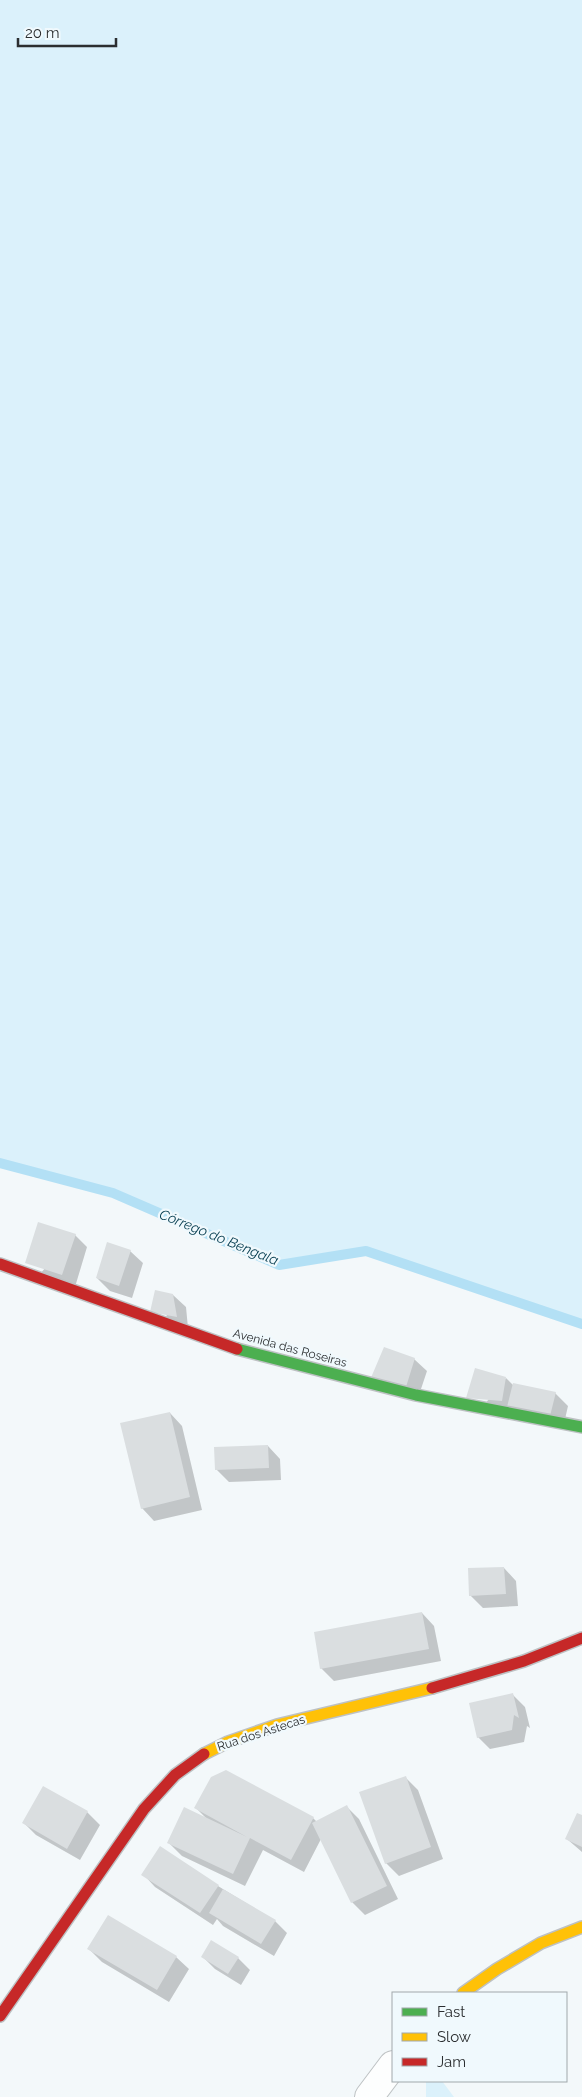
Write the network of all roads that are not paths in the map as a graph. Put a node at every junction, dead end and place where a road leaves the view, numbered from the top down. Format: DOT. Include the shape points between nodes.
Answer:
graph roads {
  1 [pos="0,1264"];
  2 [pos="582,1427"];
  3 [pos="582,1638"];
  4 [pos="582,1928"];
  5 [pos="464,1992"];
  6 [pos="0,2016"];
  7 [pos="392,2066"];
  8 [pos="369,2097"];
  1 -- 2 [label="street, Avenida das Roseiras" via="255,1355 416,1395"];
  3 -- 6 [label="street, Rua dos Astecas" via="558,1649 449,1684 278,1725 212,1749 176,1775 123,1836"];
  4 -- 5 [label="street" via="541,1943"];
  7 -- 8 [label="street"];
}
